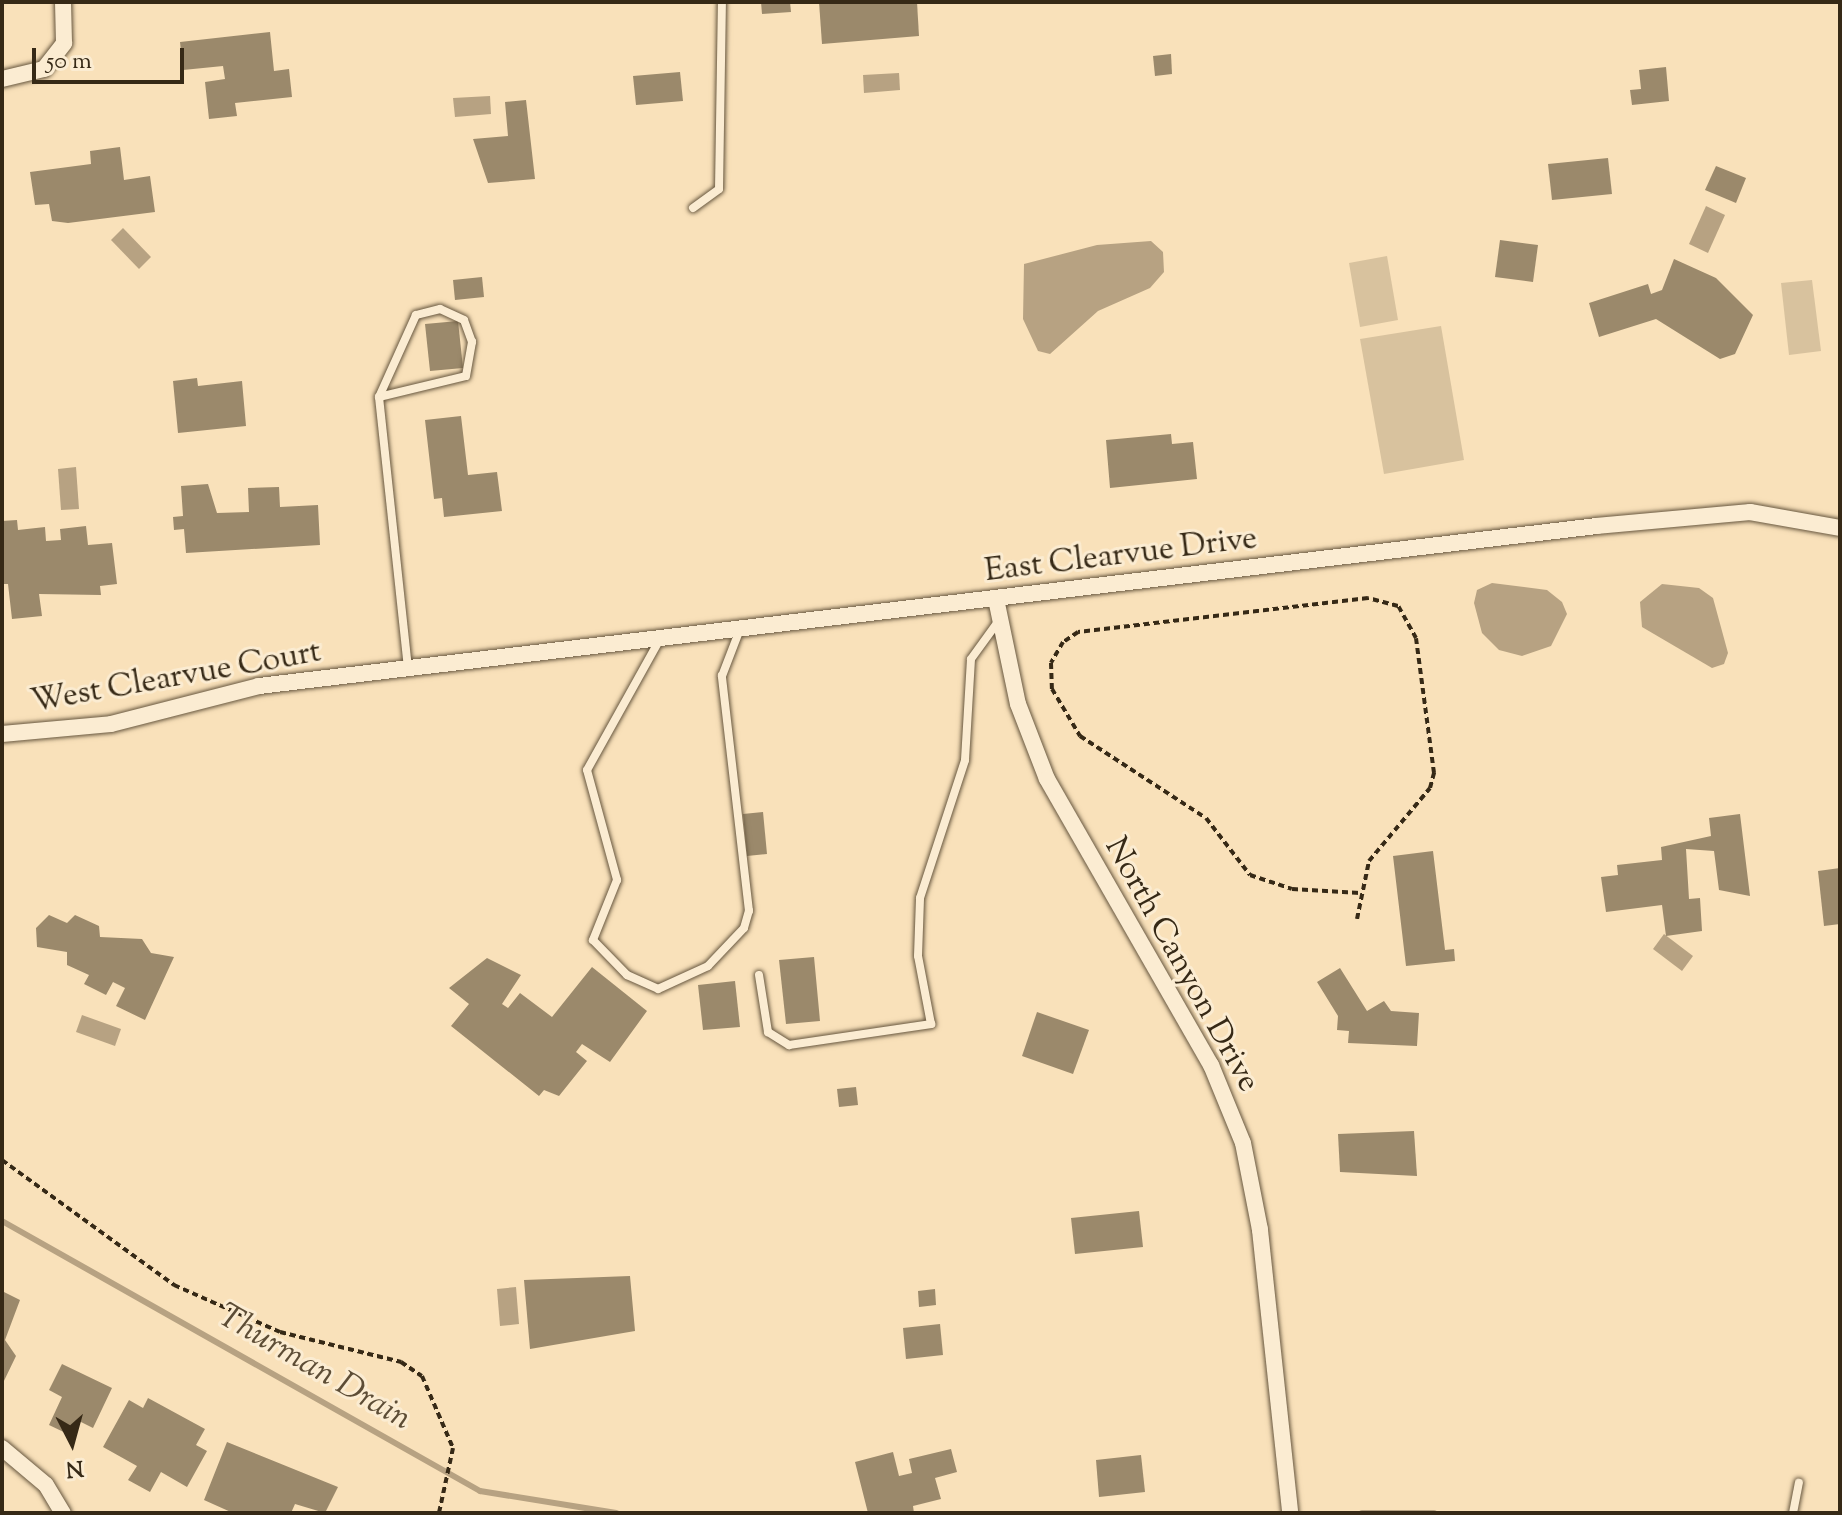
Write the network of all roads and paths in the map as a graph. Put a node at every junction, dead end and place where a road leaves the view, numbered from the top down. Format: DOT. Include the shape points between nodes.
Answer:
graph roads {
  1 [pos="63,2"];
  2 [pos="722,2"];
  3 [pos="2,79"];
  4 [pos="693,208"];
  5 [pos="379,397"];
  6 [pos="1840,528"];
  7 [pos="996,599"];
  8 [pos="1000,618"];
  9 [pos="740,629"];
  10 [pos="660,638"];
  11 [pos="408,668"];
  12 [pos="2,734"];
  13 [pos="1360,893"];
  14 [pos="1357,919"];
  15 [pos="759,975"];
  16 [pos="2,1160"];
  17 [pos="2,1448"];
  18 [pos="1799,1483"];
  19 [pos="63,1513"];
  20 [pos="439,1513"];
  21 [pos="1290,1513"];
  22 [pos="1793,1513"];
  1 -- 3 [label="street" via="64,43 44,69"];
  2 -- 4 [label="lane" via="719,189"];
  5 -- 5 [label="lane" via="416,315 440,309 464,320 472,342 466,376"];
  5 -- 11 [label="lane"];
  6 -- 7 [label="street, East Clearvue Drive" via="1723,513"];
  7 -- 8 [label="street, North Canyon Drive"];
  7 -- 9 [label="street, East Clearvue Drive"];
  8 -- 15 [label="lane" via="971,659 965,760 920,898 918,956 931,1024 789,1045 768,1032"];
  8 -- 21 [label="street, North Canyon Drive" via="1018,704 1047,779 1211,1065 1243,1143 1260,1230"];
  9 -- 10 [label="street, East Clearvue Drive"];
  9 -- 10 [label="lane" via="722,676 749,911 744,928 708,966 658,989 627,975 593,940 617,880 587,770"];
  10 -- 11 [label="street, East Clearvue Drive"];
  11 -- 12 [label="street, West Clearvue Court" via="242,689 65,732"];
  13 -- 13 [label="path" via="1292,889 1250,875 1206,818 1080,736 1052,689 1051,663 1063,642 1078,632 1368,598 1398,606 1416,638 1434,773 1421,801 1369,861"];
  13 -- 14 [label="path"];
  16 -- 20 [label="path" via="174,1285 280,1332 390,1359 422,1376 453,1448"];
  17 -- 19 [label="street" via="46,1485"];
  18 -- 22 [label="lane"];
}
